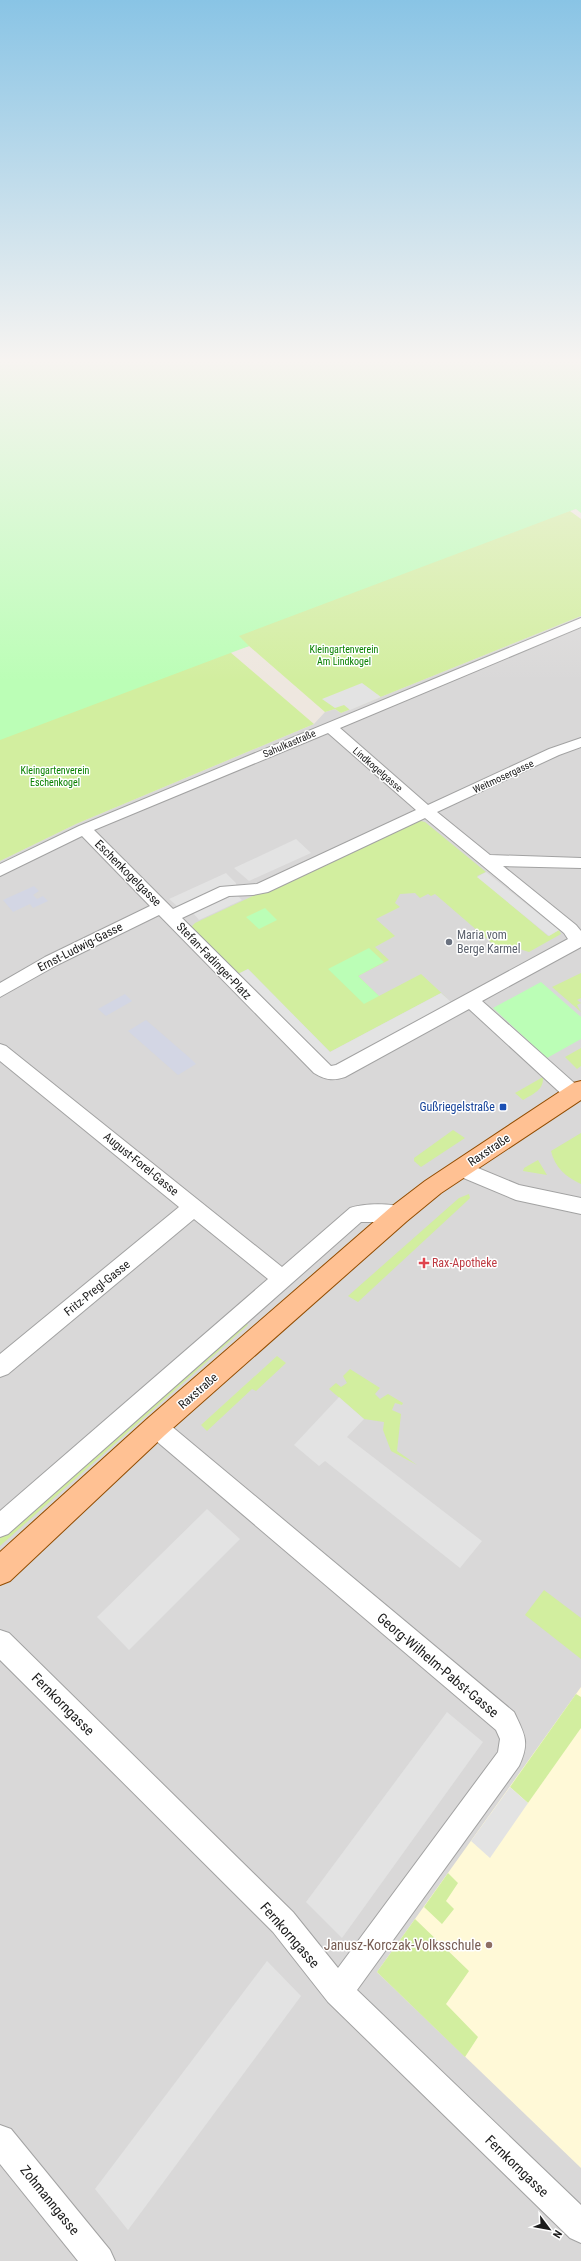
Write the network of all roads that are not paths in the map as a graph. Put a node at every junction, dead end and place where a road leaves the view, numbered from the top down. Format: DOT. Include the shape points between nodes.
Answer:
graph roads {
  1 [pos="581,622"];
  2 [pos="329,726"];
  3 [pos="581,742"];
  4 [pos="426,811"];
  5 [pos="84,829"];
  6 [pos="486,860"];
  7 [pos="581,863"];
  8 [pos="0,871"];
  9 [pos="166,912"];
  10 [pos="0,991"];
  11 [pos="471,1000"];
  12 [pos="0,1050"];
  13 [pos="577,1092"];
  14 [pos="461,1169"];
  15 [pos="581,1206"];
  16 [pos="194,1207"];
  17 [pos="399,1214"];
  18 [pos="282,1279"];
  19 [pos="0,1367"];
  20 [pos="156,1428"];
  21 [pos="0,1526"];
  22 [pos="0,1571"];
  23 [pos="0,1642"];
  24 [pos="338,1992"];
  25 [pos="0,2140"];
  26 [pos="581,2227"];
  27 [pos="94,2259"];
  1 -- 2 [label="street, Sahulkastraße"];
  2 -- 4 [label="street, Lindkogelgasse"];
  2 -- 5 [label="street, Sahulkastraße"];
  3 -- 4 [label="street, Weitmosergasse"];
  4 -- 6 [label="street, Stefan-Fadinger-Platz"];
  4 -- 9 [label="street, Stefan-Fadinger-Platz" via="262,888 226,891"];
  5 -- 8 [label="street, Sahulkastraße"];
  5 -- 9 [label="street, Eschenkogelgasse"];
  6 -- 7 [label="street"];
  6 -- 11 [label="street, Stefan-Fadinger-Platz" via="570,929 577,938 572,946"];
  9 -- 10 [label="street, Ernst-Ludwig-Gasse" via="51,961"];
  9 -- 11 [label="street, Stefan-Fadinger-Platz" via="320,1068 328,1073 339,1072"];
  11 -- 13 [label="street"];
  12 -- 16 [label="street, August-Forel-Gasse"];
  13 -- 14 [label="main road, Raxstraße"];
  14 -- 15 [label="street" via="516,1192"];
  14 -- 17 [label="main road, Raxstraße"];
  16 -- 18 [label="street, August-Forel-Gasse"];
  16 -- 19 [label="street, Fritz-Pregl-Gasse"];
  17 -- 18 [label="street" via="357,1214"];
  17 -- 20 [label="main road, Raxstraße"];
  18 -- 21 [label="street"];
  20 -- 22 [label="main road, Raxstraße"];
  20 -- 24 [label="street, Georg-Wilhelm-Pabst-Gasse" via="504,1721 513,1738 510,1757"];
  23 -- 24 [label="street, Fernkorngasse" via="283,1922"];
  24 -- 26 [label="street, Fernkorngasse"];
  25 -- 27 [label="street, Zohmanngasse"];
}
